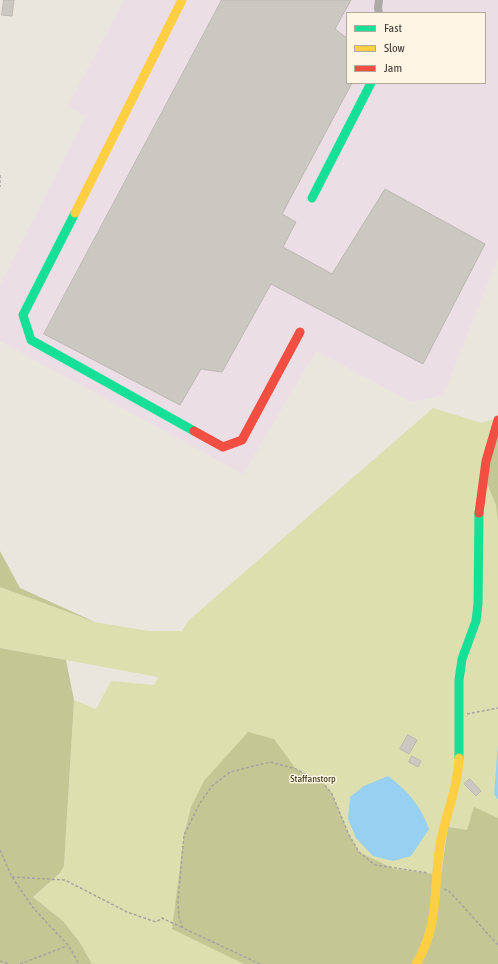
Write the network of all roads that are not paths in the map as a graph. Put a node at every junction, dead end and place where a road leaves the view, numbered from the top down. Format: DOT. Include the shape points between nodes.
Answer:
graph roads {
  1 [pos="182,0"];
  2 [pos="379,0"];
  3 [pos="379,12"];
  4 [pos="370,84"];
  5 [pos="312,198"];
  6 [pos="300,332"];
  7 [pos="498,420"];
  8 [pos="416,964"];
  1 -- 6 [label="street" via="23,315 31,340 223,447 242,440"];
  2 -- 3 [label="street"];
  4 -- 5 [label="street"];
  7 -- 8 [label="street" via="482,480 477,614 461,665 458,701 458,775 440,845 431,935"];
}
